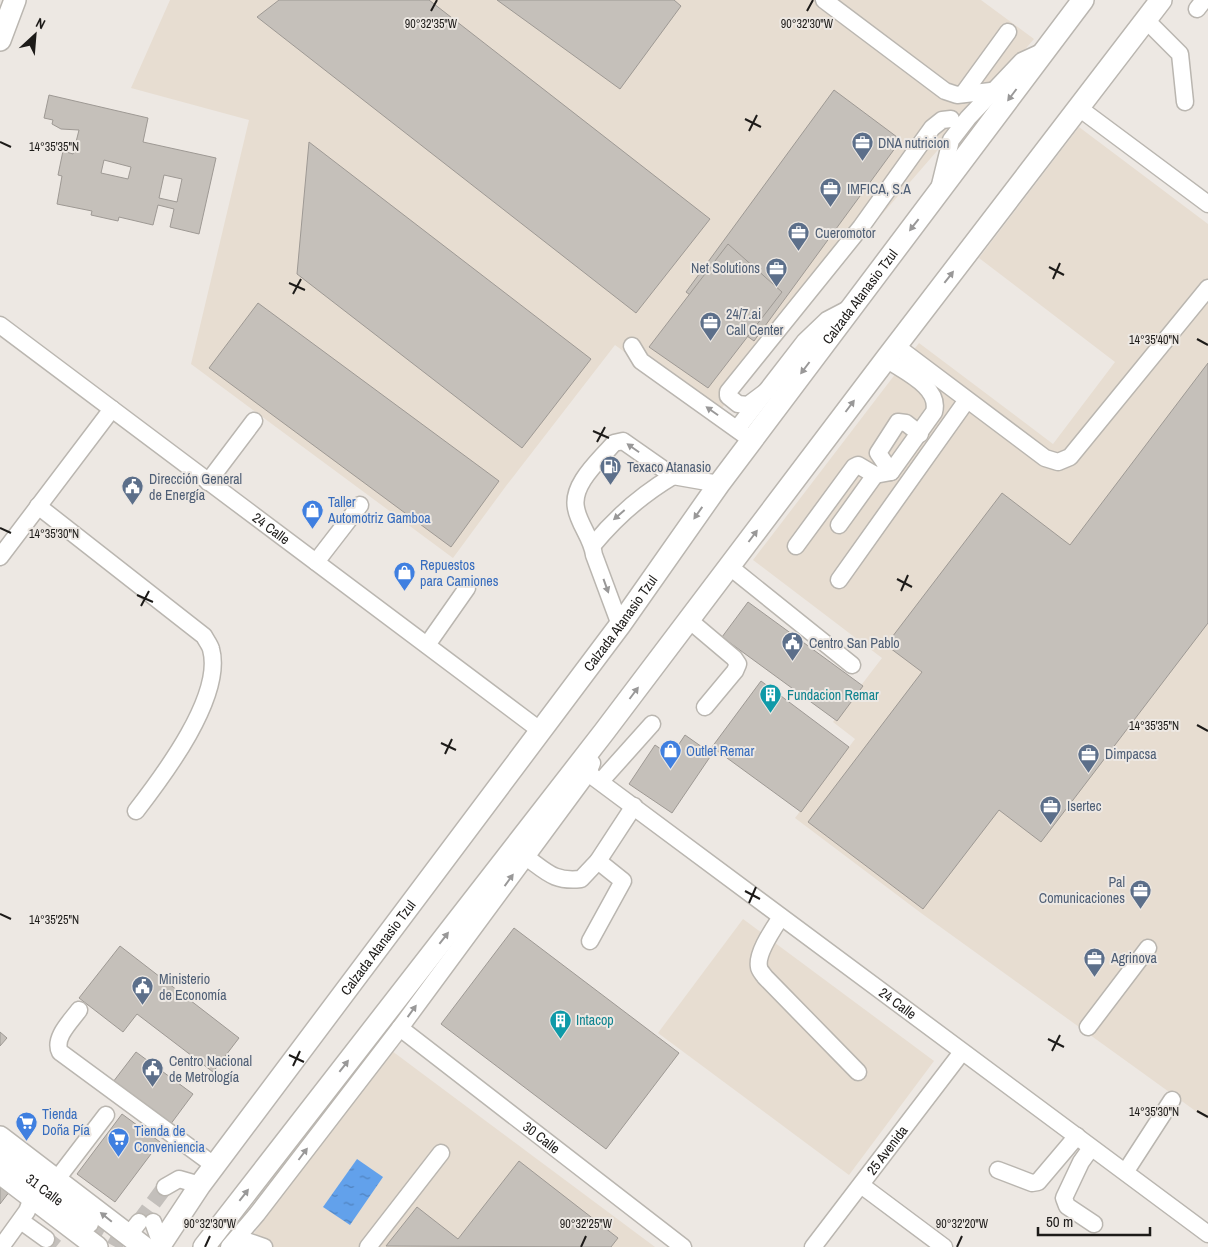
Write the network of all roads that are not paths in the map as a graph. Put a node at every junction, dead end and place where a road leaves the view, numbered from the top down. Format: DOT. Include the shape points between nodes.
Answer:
graph roads {
  1 [pos="824,0"];
  2 [pos="1083,0"];
  3 [pos="1161,0"];
  4 [pos="17,1"];
  5 [pos="1071,8"];
  6 [pos="1146,20"];
  7 [pos="1008,32"];
  8 [pos="0,40"];
  9 [pos="1046,50"];
  10 [pos="945,91"];
  11 [pos="991,91"];
  12 [pos="964,94"];
  13 [pos="1185,102"];
  14 [pos="1079,108"];
  15 [pos="951,119"];
  16 [pos="951,140"];
  17 [pos="938,192"];
  18 [pos="1208,204"];
  19 [pos="1208,288"];
  20 [pos="850,308"];
  21 [pos="0,325"];
  22 [pos="632,346"];
  23 [pos="891,352"];
  24 [pos="768,390"];
  25 [pos="967,400"];
  26 [pos="112,409"];
  27 [pos="254,421"];
  28 [pos="920,434"];
  29 [pos="744,435"];
  30 [pos="891,472"];
  31 [pos="875,475"];
  32 [pos="672,476"];
  33 [pos="208,482"];
  34 [pos="719,484"];
  35 [pos="360,505"];
  36 [pos="38,506"];
  37 [pos="839,525"];
  38 [pos="593,546"];
  39 [pos="796,546"];
  40 [pos="0,557"];
  41 [pos="316,562"];
  42 [pos="730,566"];
  43 [pos="839,580"];
  44 [pos="468,588"];
  45 [pos="689,620"];
  46 [pos="620,625"];
  47 [pos="427,645"];
  48 [pos="852,665"];
  49 [pos="705,707"];
  50 [pos="652,724"];
  51 [pos="541,730"];
  52 [pos="604,732"];
  53 [pos="595,777"];
  54 [pos="634,806"];
  55 [pos="136,812"];
  56 [pos="526,857"];
  57 [pos="598,861"];
  58 [pos="782,917"];
  59 [pos="590,941"];
  60 [pos="1148,948"];
  61 [pos="78,1010"];
  62 [pos="1088,1027"];
  63 [pos="400,1028"];
  64 [pos="962,1052"];
  65 [pos="858,1072"];
  66 [pos="1172,1100"];
  67 [pos="106,1115"];
  68 [pos="1076,1136"];
  69 [pos="0,1137"];
  70 [pos="1091,1148"];
  71 [pos="440,1153"];
  72 [pos="0,1156"];
  73 [pos="215,1166"];
  74 [pos="998,1170"];
  75 [pos="1126,1171"];
  76 [pos="0,1173"];
  77 [pos="57,1179"];
  78 [pos="200,1185"];
  79 [pos="861,1185"];
  80 [pos="165,1187"];
  81 [pos="32,1198"];
  82 [pos="50,1211"];
  83 [pos="21,1220"];
  84 [pos="90,1224"];
  85 [pos="1094,1224"];
  86 [pos="1208,1234"];
  87 [pos="147,1236"];
  88 [pos="234,1242"];
  89 [pos="1,1247"];
  90 [pos="97,1247"];
  91 [pos="204,1247"];
  92 [pos="264,1247"];
  93 [pos="368,1247"];
  94 [pos="683,1247"];
  95 [pos="813,1247"];
  96 [pos="944,1247"];
  1 -- 10 [label="street"];
  2 -- 5 [label="main road, Calzada Atanasio Tzul"];
  3 -- 6 [label="main road"];
  4 -- 8 [label="main road"];
  5 -- 9 [label="main road, Calzada Atanasio Tzul"];
  6 -- 13 [label="street" via="1180,54"];
  6 -- 14 [label="main road"];
  7 -- 12 [label="street"];
  9 -- 11 [label="street" via="1022,61"];
  9 -- 17 [label="main road, Calzada Atanasio Tzul, one-way"];
  10 -- 12 [label="street"];
  10 -- 15 [label="street"];
  11 -- 12 [label="street"];
  11 -- 16 [label="street"];
  14 -- 18 [label="street"];
  23 -- 14 [label="main road, one-way"];
  15 -- 16 [label="street"];
  15 -- 24 [label="street" via="942,120 932,128 861,227 728,396 738,404 748,405"];
  16 -- 17 [label="street"];
  17 -- 20 [label="main road, Calzada Atanasio Tzul, one-way"];
  19 -- 25 [label="street" via="1070,457 1058,462 1046,458"];
  20 -- 24 [label="street" via="827,320 805,341"];
  20 -- 29 [label="main road, Calzada Atanasio Tzul, one-way"];
  21 -- 26 [label="street, 24 Calle"];
  29 -- 22 [label="street, one-way" via="642,362"];
  23 -- 25 [label="street"];
  23 -- 28 [label="street" via="928,388 934,401 934,412"];
  42 -- 23 [label="main road, one-way"];
  24 -- 29 [label="street"];
  25 -- 43 [label="street"];
  26 -- 33 [label="street, 24 Calle"];
  26 -- 36 [label="street"];
  27 -- 33 [label="street"];
  28 -- 30 [label="street"];
  28 -- 30 [label="street" via="906,423 898,422 878,453"];
  29 -- 34 [label="main road, Calzada Atanasio Tzul"];
  30 -- 31 [label="street"];
  31 -- 37 [label="street"];
  31 -- 39 [label="street" via="858,465 854,467"];
  32 -- 34 [label="street"];
  32 -- 38 [label="street, one-way" via="646,492 612,522"];
  32 -- 38 [label="street, one-way" via="623,441 614,443 576,490 576,508"];
  33 -- 41 [label="street, 24 Calle"];
  34 -- 46 [label="main road, Calzada Atanasio Tzul, one-way"];
  35 -- 41 [label="street"];
  36 -- 40 [label="street"];
  36 -- 55 [label="street" via="204,636 211,649 211,681 189,734 172,765"];
  38 -- 46 [label="street, one-way"];
  41 -- 47 [label="street, 24 Calle"];
  42 -- 45 [label="main road"];
  42 -- 48 [label="street"];
  44 -- 47 [label="street"];
  45 -- 49 [label="street" via="738,664"];
  52 -- 45 [label="main road, one-way"];
  46 -- 51 [label="main road, Calzada Atanasio Tzul"];
  47 -- 51 [label="street, 24 Calle"];
  50 -- 53 [label="street"];
  51 -- 73 [label="main road, Calzada Atanasio Tzul"];
  52 -- 53 [label="street"];
  91 -- 52 [label="main road, one-way"];
  53 -- 54 [label="street, 24 Calle"];
  53 -- 56 [label="street"];
  54 -- 57 [label="street"];
  54 -- 58 [label="street, 24 Calle"];
  56 -- 57 [label="street" via="552,876 565,880 582,878"];
  63 -- 56 [label="street, one-way"];
  57 -- 59 [label="street" via="623,882"];
  58 -- 64 [label="street, 24 Calle"];
  58 -- 65 [label="street" via="768,938 759,968"];
  60 -- 62 [label="street"];
  61 -- 73 [label="street" via="59,1039 60,1052"];
  88 -- 63 [label="street, one-way"];
  63 -- 94 [label="street, 30 Calle"];
  64 -- 68 [label="street, 24 Calle"];
  64 -- 79 [label="street, 25 Avenida"];
  66 -- 75 [label="street"];
  67 -- 77 [label="street"];
  68 -- 70 [label="street, 24 Calle"];
  68 -- 74 [label="street" via="1038,1182"];
  69 -- 77 [label="main road"];
  70 -- 75 [label="street, 24 Calle"];
  70 -- 85 [label="street" via="1064,1198 1067,1206"];
  71 -- 93 [label="street"];
  72 -- 84 [label="street, 31 Calle"];
  73 -- 78 [label="main road, Calzada Atanasio Tzul"];
  75 -- 86 [label="street, 24 Calle"];
  76 -- 81 [label="main road"];
  87 -- 77 [label="main road, one-way"];
  78 -- 80 [label="street" via="179,1179"];
  78 -- 87 [label="main road, Calzada Atanasio Tzul"];
  79 -- 95 [label="street, 25 Avenida"];
  79 -- 96 [label="street"];
  81 -- 82 [label="main road"];
  81 -- 83 [label="street"];
  82 -- 83 [label="street" via="42,1236"];
  82 -- 90 [label="main road"];
  83 -- 89 [label="street"];
  88 -- 92 [label="street"];
}
